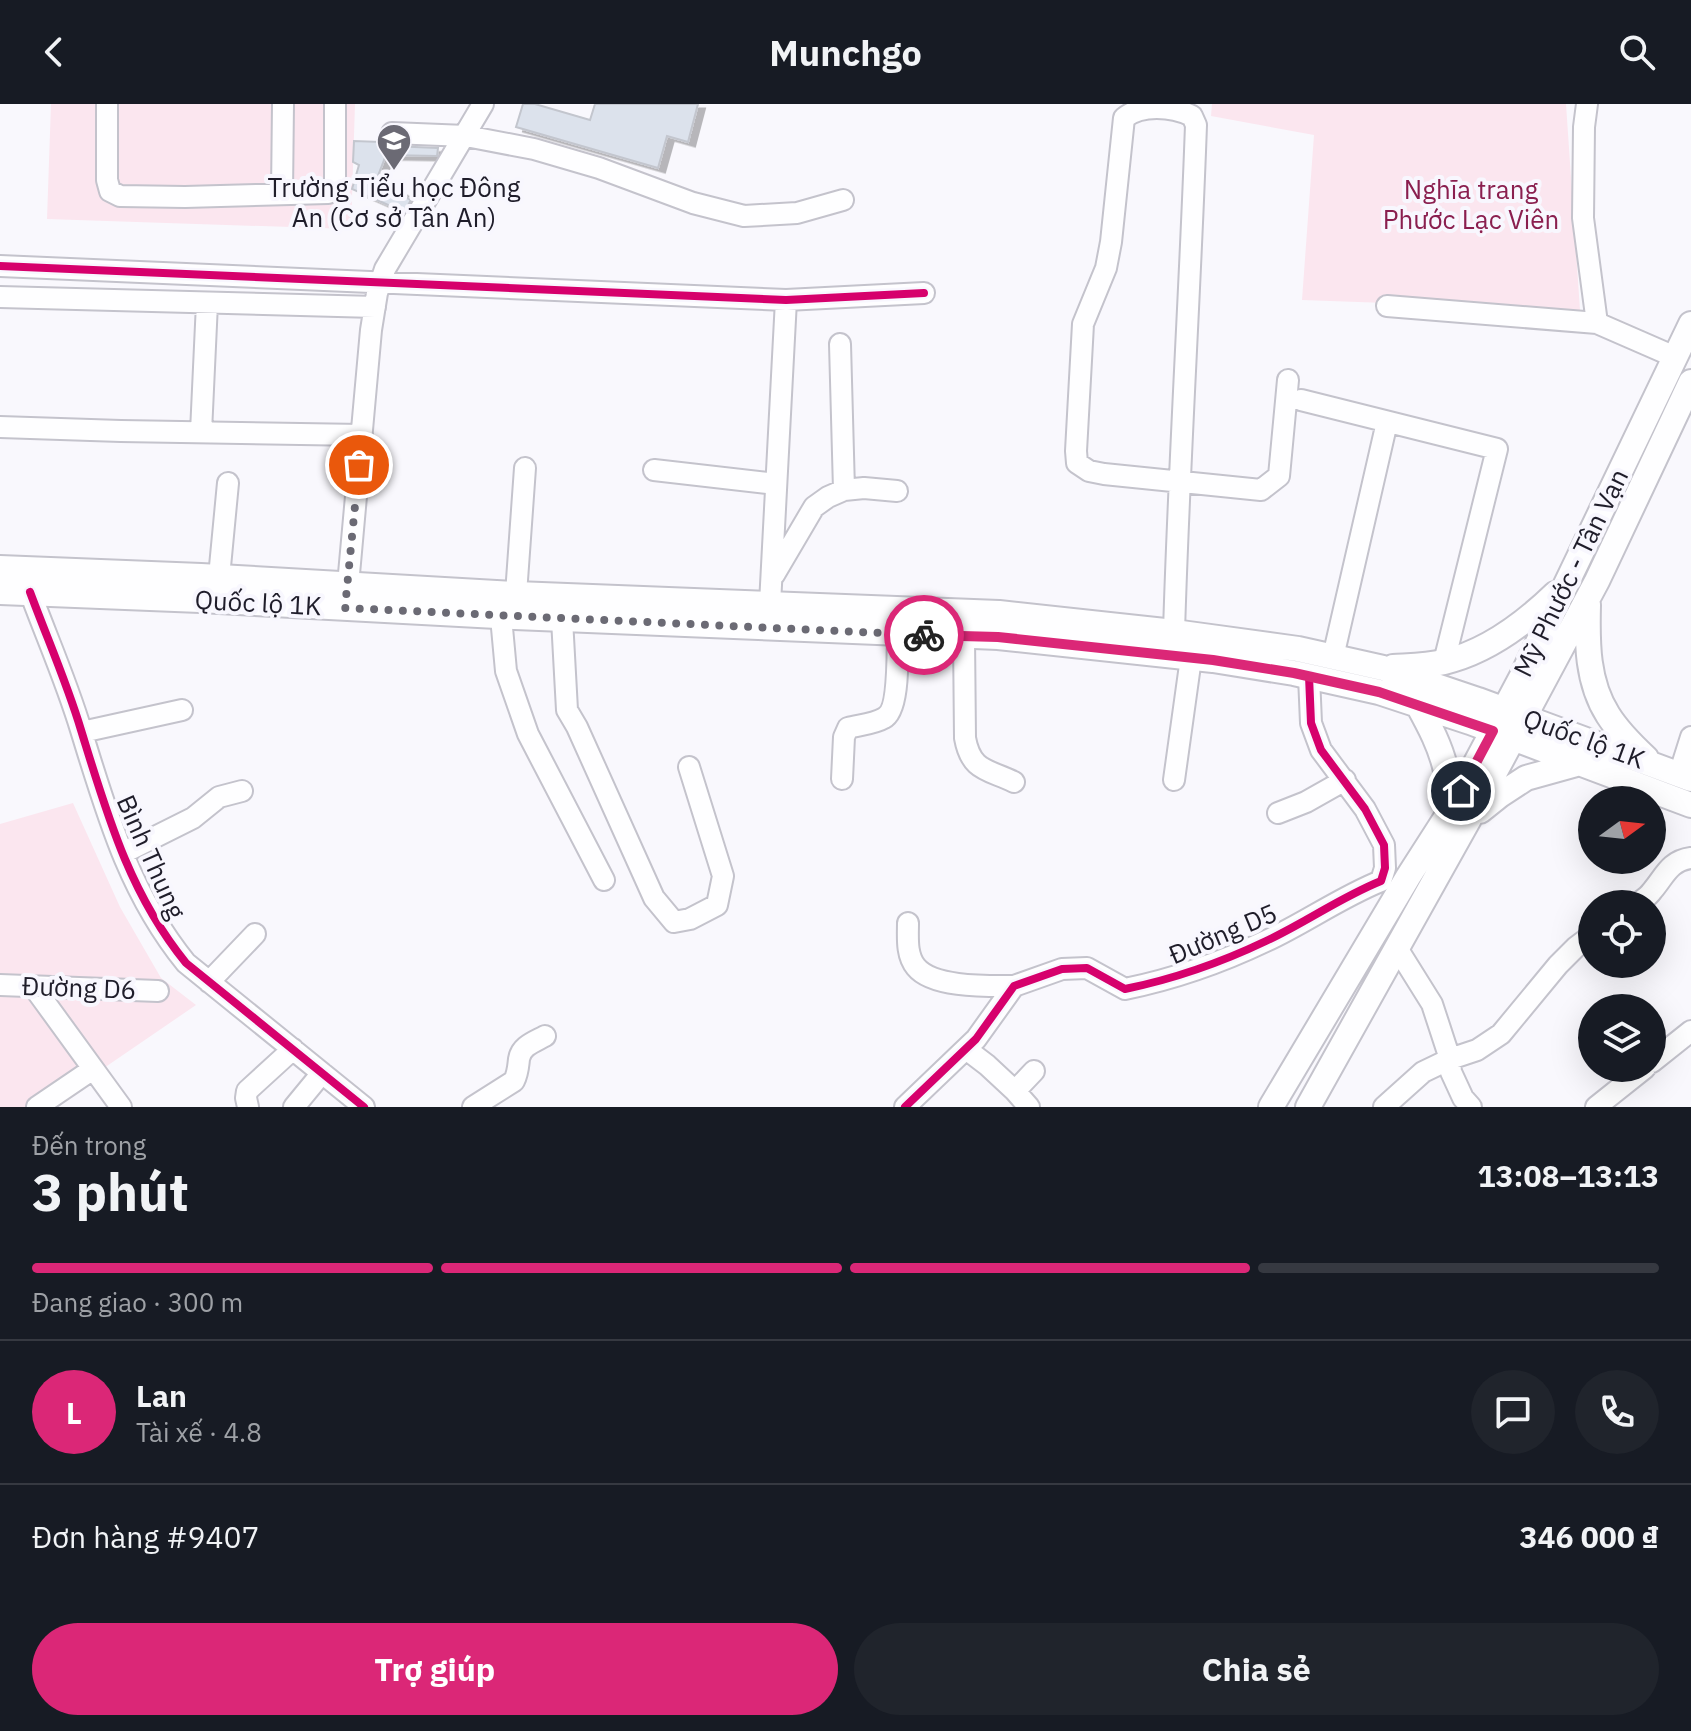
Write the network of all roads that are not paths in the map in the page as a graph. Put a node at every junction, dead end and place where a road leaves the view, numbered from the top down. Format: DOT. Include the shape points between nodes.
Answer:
graph roads {
  1 [pos="107,104"];
  2 [pos="283,104"];
  3 [pos="335,104"];
  4 [pos="483,104"];
  5 [pos="1587,104"];
  6 [pos="392,133"];
  7 [pos="466,136"];
  8 [pos="282,193"];
  9 [pos="843,200"];
  10 [pos="0,266"];
  11 [pos="96,270"];
  12 [pos="133,271"];
  13 [pos="380,282"];
  14 [pos="924,293"];
  15 [pos="0,297"];
  16 [pos="97,300"];
  17 [pos="786,300"];
  18 [pos="130,301"];
  19 [pos="207,303"];
  20 [pos="1387,306"];
  21 [pos="375,307"];
  22 [pos="1597,323"];
  23 [pos="1691,324"];
  24 [pos="840,344"];
  25 [pos="1675,357"];
  26 [pos="1288,380"];
  27 [pos="1691,382"];
  28 [pos="1301,400"];
  29 [pos="1387,422"];
  30 [pos="0,427"];
  31 [pos="201,432"];
  32 [pos="362,435"];
  33 [pos="525,468"];
  34 [pos="654,470"];
  35 [pos="1178,481"];
  36 [pos="228,483"];
  37 [pos="776,484"];
  38 [pos="844,490"];
  39 [pos="897,491"];
  40 [pos="8,568"];
  41 [pos="219,577"];
  42 [pos="772,578"];
  43 [pos="1566,584"];
  44 [pos="0,592"];
  45 [pos="30,592"];
  46 [pos="516,594"];
  47 [pos="346,596"];
  48 [pos="1588,598"];
  49 [pos="770,604"];
  50 [pos="501,617"];
  51 [pos="562,619"];
  52 [pos="1174,632"];
  53 [pos="898,633"];
  54 [pos="964,637"];
  55 [pos="1333,657"];
  56 [pos="1191,658"];
  57 [pos="1444,662"];
  58 [pos="1383,668"];
  59 [pos="1309,676"];
  60 [pos="1418,705"];
  61 [pos="182,710"];
  62 [pos="1509,724"];
  63 [pos="82,732"];
  64 [pos="1691,737"];
  65 [pos="1580,763"];
  66 [pos="1653,765"];
  67 [pos="689,767"];
  68 [pos="1685,777"];
  69 [pos="842,779"];
  70 [pos="1174,780"];
  71 [pos="1345,780"];
  72 [pos="1014,782"];
  73 [pos="242,791"];
  74 [pos="1691,805"];
  75 [pos="1278,813"];
  76 [pos="1460,815"];
  77 [pos="123,853"];
  78 [pos="1691,858"];
  79 [pos="604,880"];
  80 [pos="1381,881"];
  81 [pos="1654,890"];
  82 [pos="1387,912"];
  83 [pos="908,923"];
  84 [pos="255,934"];
  85 [pos="1578,946"];
  86 [pos="1397,948"];
  87 [pos="209,982"];
  88 [pos="0,985"];
  89 [pos="33,986"];
  90 [pos="1014,986"];
  91 [pos="158,991"];
  92 [pos="1691,1031"];
  93 [pos="545,1036"];
  94 [pos="293,1049"];
  95 [pos="966,1049"];
  96 [pos="1666,1051"];
  97 [pos="1450,1059"];
  98 [pos="93,1069"];
  99 [pos="1034,1071"];
  100 [pos="322,1073"];
  101 [pos="1628,1082"];
  102 [pos="1015,1091"];
  103 [pos="37,1107"];
  104 [pos="121,1107"];
  105 [pos="248,1107"];
  106 [pos="294,1107"];
  107 [pos="364,1107"];
  108 [pos="473,1107"];
  109 [pos="905,1107"];
  110 [pos="1029,1107"];
  111 [pos="1271,1107"];
  112 [pos="1308,1107"];
  113 [pos="1384,1107"];
  114 [pos="1471,1107"];
  115 [pos="1597,1107"];
  1 -- 8 [label="street" via="110,191 120,196 185,197"];
  2 -- 8 [label="street"];
  3 -- 8 [label="street" via="333,191"];
  4 -- 7 [label="street"];
  5 -- 22 [label="street" via="1583,218"];
  6 -- 7 [label="street"];
  7 -- 9 [label="street" via="562,156 744,216 797,213"];
  7 -- 13 [label="street"];
  10 -- 11 [label="street"];
  11 -- 12 [label="street"];
  11 -- 16 [label="street"];
  12 -- 13 [label="street"];
  12 -- 18 [label="street"];
  13 -- 17 [label="street"];
  13 -- 21 [label="street"];
  14 -- 17 [label="street"];
  15 -- 16 [label="street"];
  16 -- 18 [label="street"];
  17 -- 37 [label="street"];
  18 -- 19 [label="street"];
  19 -- 21 [label="street"];
  19 -- 31 [label="street"];
  20 -- 22 [label="street"];
  21 -- 32 [label="street"];
  22 -- 25 [label="street"];
  23 -- 25 [label="main road, Mỹ Phước - Tân Vạn"];
  24 -- 38 [label="street"];
  25 -- 43 [label="main road, Mỹ Phước - Tân Vạn"];
  26 -- 35 [label="street" via="1279,476 1261,490"];
  27 -- 48 [label="main road, Mỹ Phước - Tân Vạn"];
  28 -- 29 [label="street"];
  29 -- 55 [label="street"];
  29 -- 57 [label="street" via="1497,449"];
  30 -- 31 [label="street"];
  31 -- 32 [label="street"];
  32 -- 47 [label="street"];
  33 -- 46 [label="street"];
  34 -- 37 [label="street"];
  35 -- 35 [label="street" via="1196,125 1179,109 1149,106 1124,118 1106,268 1083,324 1076,451 1077,463 1089,471"];
  35 -- 52 [label="street"];
  36 -- 41 [label="street"];
  37 -- 42 [label="street"];
  38 -- 39 [label="street"];
  38 -- 42 [label="street" via="814,507"];
  40 -- 41 [label="main road, Quốc lộ 1K"];
  40 -- 45 [label="main road"];
  41 -- 47 [label="main road, Quốc lộ 1K"];
  42 -- 49 [label="street"];
  43 -- 57 [label="main road" via="1514,629"];
  43 -- 62 [label="main road, Mỹ Phước - Tân Vạn"];
  44 -- 45 [label="main road, Quốc lộ 1K"];
  45 -- 47 [label="main road, Quốc lộ 1K"];
  45 -- 63 [label="street, Bình Thung"];
  46 -- 47 [label="main road, Quốc lộ 1K"];
  46 -- 49 [label="main road, Quốc lộ 1K"];
  47 -- 50 [label="main road, Quốc lộ 1K"];
  48 -- 62 [label="main road, Mỹ Phước - Tân Vạn"];
  48 -- 66 [label="main road" via="1595,688 1607,715"];
  49 -- 52 [label="main road, Quốc lộ 1K" via="999,613"];
  50 -- 51 [label="main road, Quốc lộ 1K"];
  50 -- 79 [label="street" via="506,671 528,734"];
  51 -- 53 [label="main road, Quốc lộ 1K"];
  51 -- 67 [label="street" via="567,710 654,898 674,922 717,905 723,876"];
  52 -- 55 [label="main road, Quốc lộ 1K"];
  53 -- 54 [label="main road, Quốc lộ 1K"];
  53 -- 69 [label="street" via="892,712 848,728"];
  54 -- 56 [label="main road, Quốc lộ 1K"];
  54 -- 72 [label="street" via="968,752 974,763"];
  55 -- 58 [label="main road, Quốc lộ 1K"];
  56 -- 59 [label="main road, Quốc lộ 1K"];
  56 -- 70 [label="street"];
  57 -- 58 [label="main road"];
  58 -- 62 [label="main road, Quốc lộ 1K"];
  59 -- 60 [label="main road, Quốc lộ 1K"];
  59 -- 71 [label="street" via="1311,723 1321,750"];
  60 -- 62 [label="main road, Quốc lộ 1K"];
  60 -- 76 [label="main road"];
  61 -- 63 [label="street"];
  62 -- 65 [label="main road, Quốc lộ 1K"];
  62 -- 66 [label="main road, Quốc lộ 1K"];
  62 -- 76 [label="main road, Mỹ Phước - Tân Vạn"];
  63 -- 77 [label="street, Bình Thung"];
  64 -- 68 [label="street"];
  65 -- 74 [label="main road, Quốc lộ 1K"];
  65 -- 76 [label="main road" via="1526,778"];
  66 -- 68 [label="main road, Quốc lộ 1K"];
  71 -- 75 [label="street"];
  71 -- 80 [label="street" via="1384,845"];
  73 -- 77 [label="street" via="219,797 193,818"];
  76 -- 82 [label="main road, Mỹ Phước - Tân Vạn"];
  76 -- 86 [label="main road, Mỹ Phước - Tân Vạn"];
  77 -- 87 [label="street, Bình Thung" via="165,938"];
  78 -- 81 [label="street" via="1678,861"];
  80 -- 82 [label="street"];
  80 -- 90 [label="street, Đường D5" via="1267,941 1182,976 1125,989 1087,968 1062,969"];
  82 -- 111 [label="main road, Mỹ Phước - Tân Vạn"];
  83 -- 90 [label="street" via="916,967 939,981"];
  84 -- 87 [label="street"];
  85 -- 97 [label="street" via="1501,1034"];
  86 -- 97 [label="street" via="1432,1004"];
  86 -- 112 [label="main road, Mỹ Phước - Tân Vạn"];
  87 -- 94 [label="street, Bình Thung"];
  88 -- 89 [label="street, Đường D6"];
  89 -- 91 [label="street, Đường D6"];
  89 -- 98 [label="street"];
  90 -- 95 [label="street"];
  92 -- 96 [label="street"];
  93 -- 108 [label="street" via="519,1054 514,1081"];
  94 -- 100 [label="street, Bình Thung"];
  94 -- 105 [label="street" via="247,1091"];
  95 -- 102 [label="street"];
  95 -- 109 [label="street"];
  97 -- 113 [label="street" via="1423,1072"];
  97 -- 114 [label="street" via="1451,1072"];
  98 -- 103 [label="street"];
  98 -- 104 [label="street"];
  99 -- 102 [label="street"];
  100 -- 106 [label="street"];
  100 -- 107 [label="street, Bình Thung"];
  101 -- 115 [label="street"];
  102 -- 110 [label="street"];
}
